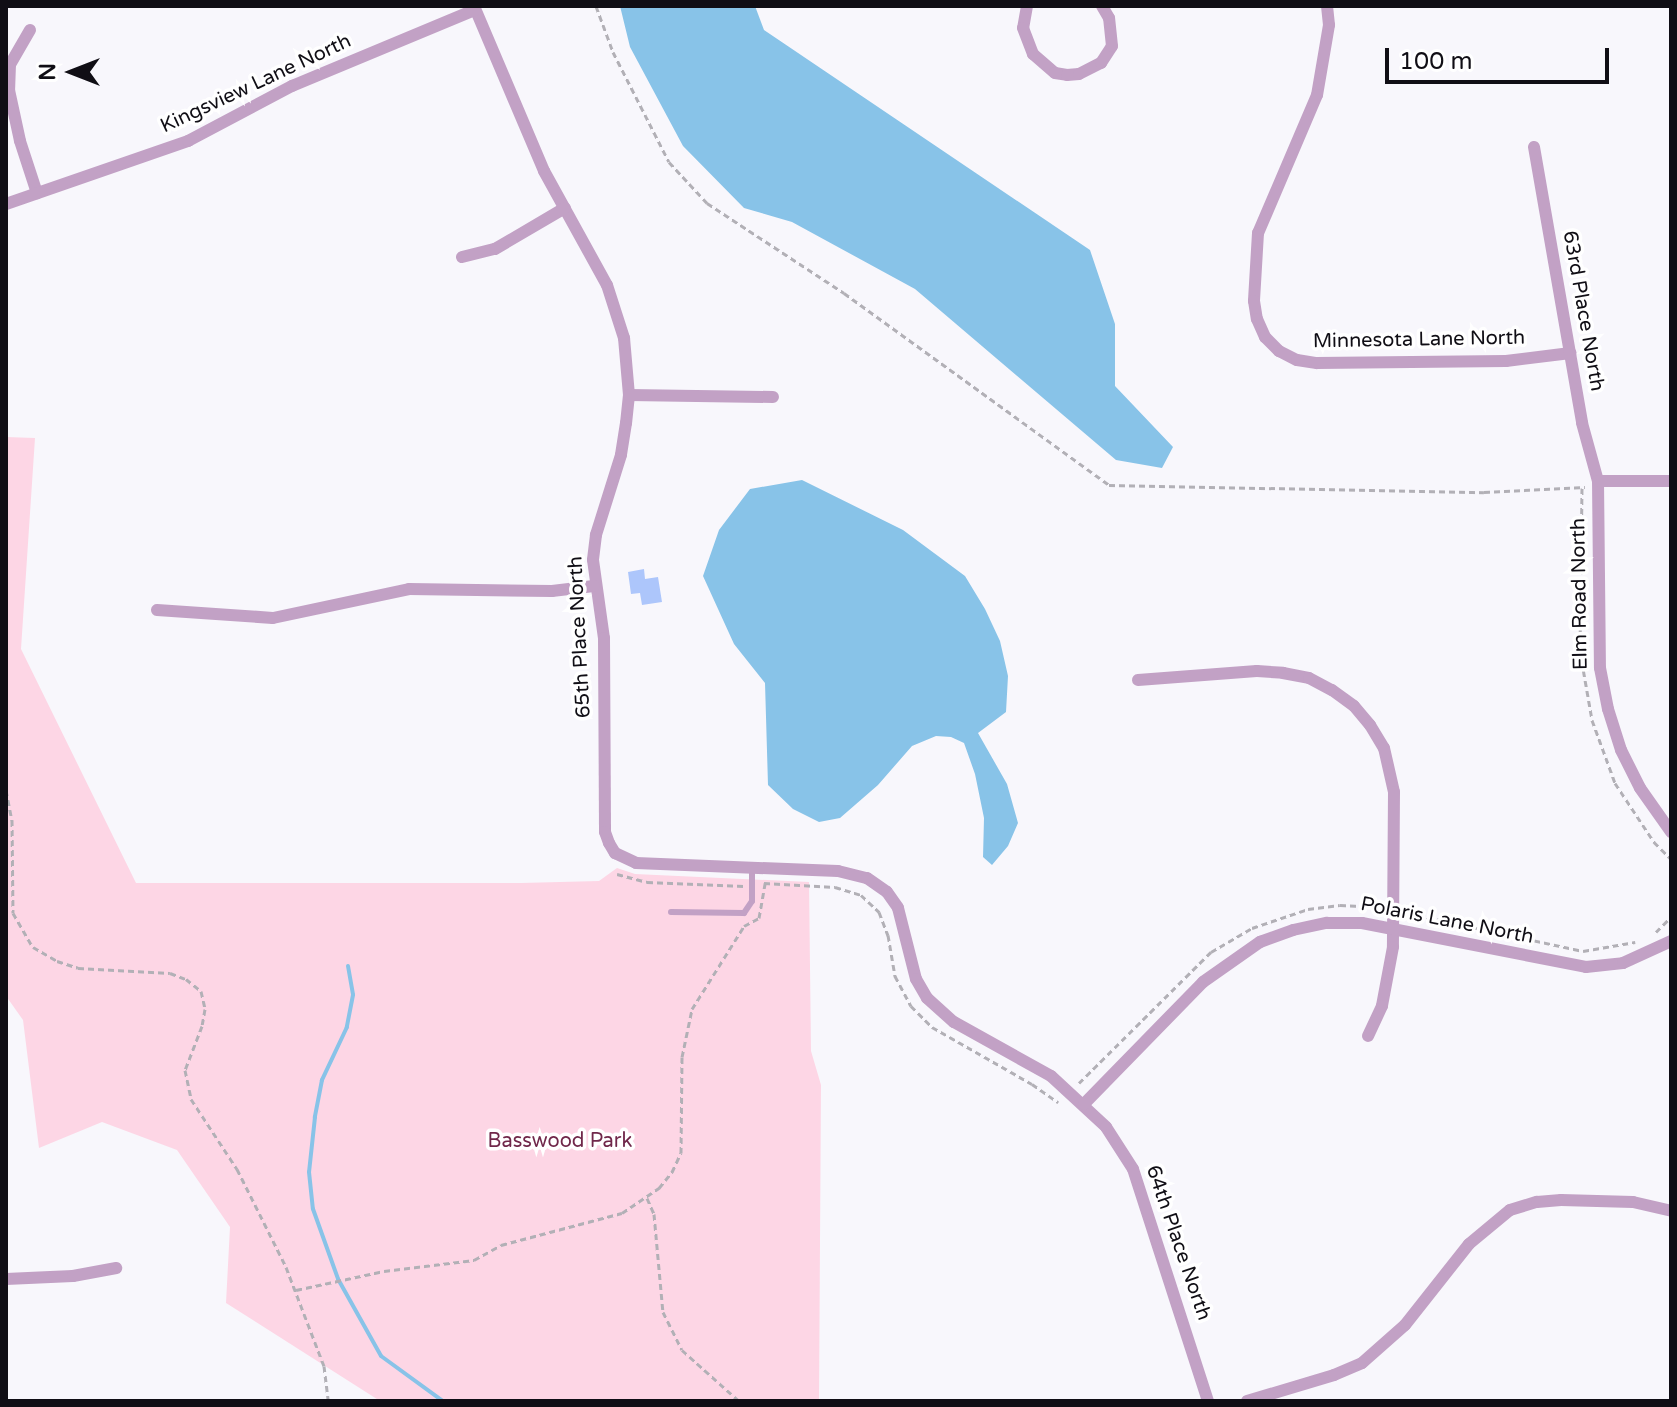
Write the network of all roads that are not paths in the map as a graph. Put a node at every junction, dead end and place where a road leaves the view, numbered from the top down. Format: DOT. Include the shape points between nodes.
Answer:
graph roads {
  1 [pos="1027,6"];
  2 [pos="1102,6"];
  3 [pos="1327,6"];
  4 [pos="474,8"];
  5 [pos="30,30"];
  6 [pos="1534,147"];
  7 [pos="37,193"];
  8 [pos="6,204"];
  9 [pos="565,208"];
  10 [pos="462,257"];
  11 [pos="1571,353"];
  12 [pos="629,395"];
  13 [pos="773,397"];
  14 [pos="1598,481"];
  15 [pos="1671,481"];
  16 [pos="594,586"];
  17 [pos="157,610"];
  18 [pos="1138,680"];
  19 [pos="1671,832"];
  20 [pos="752,868"];
  21 [pos="671,912"];
  22 [pos="1393,927"];
  23 [pos="1671,941"];
  24 [pos="910,959"];
  25 [pos="1368,1036"];
  26 [pos="1084,1104"];
  27 [pos="1671,1211"];
  28 [pos="116,1268"];
  29 [pos="6,1279"];
  30 [pos="1208,1401"];
  31 [pos="1247,1401"];
  1 -- 2 [label="street" via="1023,28 1033,54 1055,73 1067,75 1091,70 1112,46"];
  3 -- 11 [label="street, Minnesota Lane North" via="1329,25 1317,95 1258,233 1254,301 1265,337 1279,351 1317,363 1506,361"];
  4 -- 7 [label="street, Kingsview Lane North" via="292,86 188,141"];
  4 -- 9 [label="street, 65th Place North"];
  5 -- 7 [label="street" via="10,64 9,90"];
  6 -- 11 [label="street, 63rd Place North"];
  7 -- 8 [label="street, Kingsview Lane North"];
  9 -- 10 [label="street" via="495,249"];
  9 -- 12 [label="street, 65th Place North" via="596,262 617,315"];
  11 -- 14 [label="street, 63rd Place North"];
  12 -- 13 [label="street"];
  12 -- 16 [label="street, 65th Place North" via="621,455 596,535"];
  14 -- 15 [label="street"];
  14 -- 19 [label="street, Elm Road North" via="1600,668 1608,709 1640,788"];
  16 -- 17 [label="street" via="552,591 409,589 273,618"];
  16 -- 20 [label="street, 65th Place North" via="604,638 609,843 615,853 636,863"];
  18 -- 22 [label="street" via="1283,673 1309,678 1354,706 1384,748 1394,792"];
  20 -- 21 [label="lane" via="750,908 744,913"];
  20 -- 24 [label="street, 65th Place North" via="838,871 867,878 898,908"];
  22 -- 23 [label="street, Polaris Lane North" via="1586,967 1623,963"];
  22 -- 25 [label="street" via="1391,968"];
  22 -- 26 [label="street, Polaris Lane North" via="1327,923 1260,942 1203,982"];
  24 -- 26 [label="street, 64th Place North" via="916,979 942,1012 1029,1062"];
  26 -- 30 [label="street, 64th Place North" via="1133,1169"];
  27 -- 31 [label="street" via="1633,1202 1561,1200 1510,1210 1469,1244 1405,1325 1374,1354 1334,1375"];
  28 -- 29 [label="street"];
}
